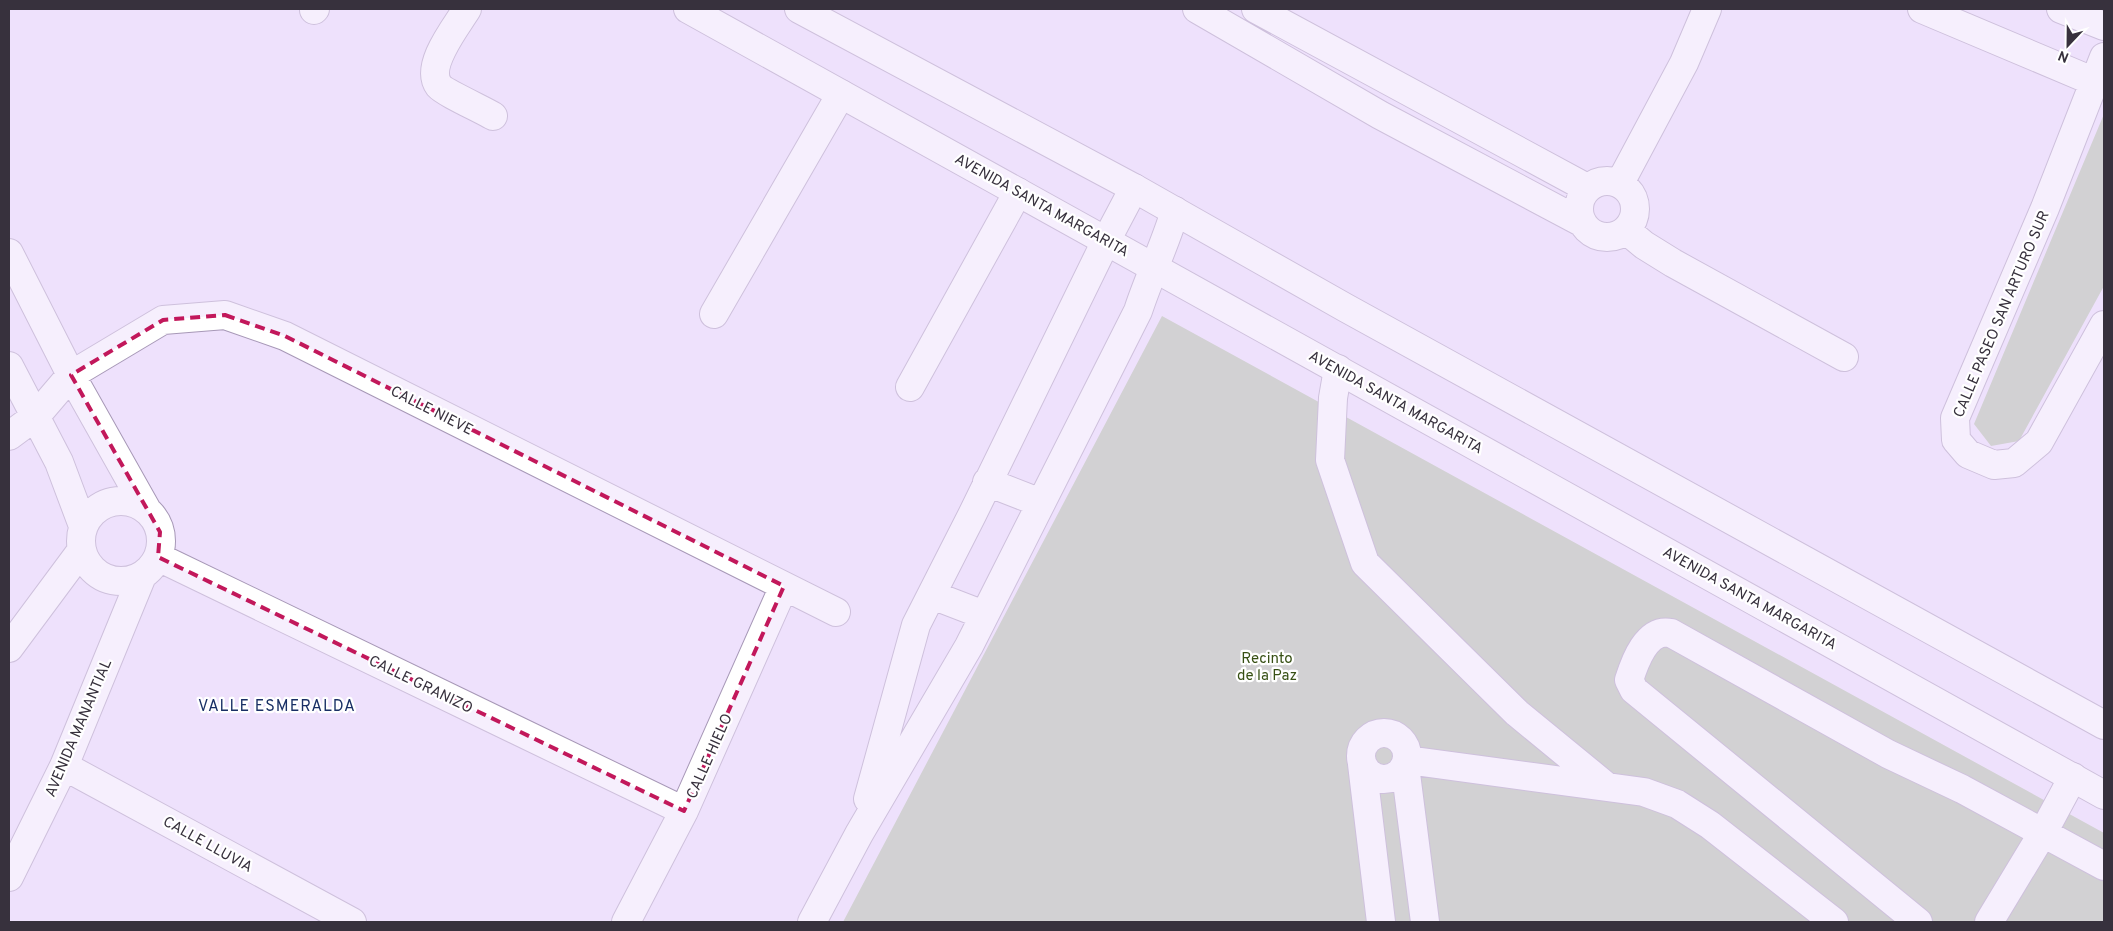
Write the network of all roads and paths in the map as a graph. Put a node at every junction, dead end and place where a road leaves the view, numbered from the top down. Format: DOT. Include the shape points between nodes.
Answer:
graph roads {
  1 [pos="466,9"];
  2 [pos="688,9"];
  3 [pos="799,9"];
  4 [pos="1197,9"];
  5 [pos="1256,9"];
  6 [pos="1707,9"];
  7 [pos="1922,9"];
  8 [pos="2061,9"];
  9 [pos="2104,26"];
  10 [pos="2099,69"];
  11 [pos="841,94"];
  12 [pos="493,116"];
  13 [pos="1620,184"];
  14 [pos="1134,188"];
  15 [pos="1587,188"];
  16 [pos="1018,192"];
  17 [pos="1175,211"];
  18 [pos="1581,222"];
  19 [pos="1626,230"];
  20 [pos="1106,240"];
  21 [pos="9,252"];
  22 [pos="1153,267"];
  23 [pos="714,314"];
  24 [pos="2104,325"];
  25 [pos="1844,357"];
  26 [pos="9,366"];
  27 [pos="1338,369"];
  28 [pos="71,375"];
  29 [pos="910,387"];
  30 [pos="36,416"];
  31 [pos="9,436"];
  32 [pos="987,482"];
  33 [pos="1041,503"];
  34 [pos="147,510"];
  35 [pos="82,538"];
  36 [pos="150,567"];
  37 [pos="784,586"];
  38 [pos="932,595"];
  39 [pos="836,612"];
  40 [pos="984,615"];
  41 [pos="9,648"];
  42 [pos="2104,724"];
  43 [pos="1406,763"];
  44 [pos="1362,764"];
  45 [pos="64,766"];
  46 [pos="2073,777"];
  47 [pos="1606,786"];
  48 [pos="2104,795"];
  49 [pos="684,811"];
  50 [pos="2044,831"];
  51 [pos="858,834"];
  52 [pos="2104,866"];
  53 [pos="9,877"];
  54 [pos="352,922"];
  55 [pos="626,922"];
  56 [pos="812,922"];
  57 [pos="1381,922"];
  58 [pos="1425,922"];
  59 [pos="1834,922"];
  60 [pos="1918,922"];
  61 [pos="1989,922"];
  1 -- 12 [label="street" via="438,56 434,73 439,87"];
  2 -- 11 [label="street, AVENIDA SANTA MARGARITA"];
  3 -- 14 [label="street"];
  4 -- 18 [label="street" via="1380,115"];
  5 -- 15 [label="street"];
  6 -- 13 [label="street" via="1679,71"];
  7 -- 10 [label="street"];
  8 -- 9 [label="street"];
  10 -- 24 [label="street, CALLE PASEO SAN ARTURO SUR" via="2045,208 1955,418 1956,440 1968,454 1994,465 2014,463 2039,442"];
  11 -- 16 [label="street, AVENIDA SANTA MARGARITA"];
  11 -- 23 [label="street"];
  13 -- 15 [label="street" via="1602,180"];
  13 -- 19 [label="street" via="1630,193 1635,206 1634,218"];
  14 -- 17 [label="street"];
  14 -- 20 [label="street"];
  15 -- 18 [label="street" via="1580,198"];
  16 -- 20 [label="street, AVENIDA SANTA MARGARITA"];
  16 -- 29 [label="street"];
  17 -- 22 [label="street"];
  17 -- 42 [label="street"];
  18 -- 19 [label="street" via="1602,238"];
  19 -- 25 [label="street" via="1673,263"];
  20 -- 22 [label="street, AVENIDA SANTA MARGARITA"];
  20 -- 32 [label="street"];
  21 -- 28 [label="street"];
  22 -- 27 [label="street, AVENIDA SANTA MARGARITA"];
  22 -- 33 [label="street" via="1138,311"];
  26 -- 30 [label="street"];
  27 -- 46 [label="street, AVENIDA SANTA MARGARITA"];
  27 -- 47 [label="street" via="1330,460 1365,563 1517,713"];
  28 -- 30 [label="street, CALLE NIEVE"];
  28 -- 34 [label="street"];
  28 -- 37 [label="street, CALLE NIEVE" via="163,320 225,315 286,336"];
  30 -- 31 [label="street, CALLE NIEVE"];
  30 -- 35 [label="street" via="59,462"];
  32 -- 33 [label="street"];
  32 -- 38 [label="street"];
  33 -- 40 [label="street"];
  34 -- 35 [label="street" via="124,501 99,506"];
  34 -- 36 [label="street" via="160,532"];
  35 -- 36 [label="street" via="94,572 118,582"];
  35 -- 41 [label="street"];
  36 -- 45 [label="street, AVENIDA MANANTIAL"];
  36 -- 49 [label="street, CALLE GRANIZO"];
  37 -- 39 [label="street, CALLE NIEVE"];
  37 -- 49 [label="street, CALLE HIELO"];
  38 -- 40 [label="street"];
  38 -- 51 [label="street" via="916,625"];
  40 -- 51 [label="street"];
  43 -- 44 [label="street" via="1400,773 1385,779 1368,773"];
  43 -- 44 [label="street" via="1407,749 1402,740 1392,733 1382,732 1364,743 1360,754"];
  43 -- 47 [label="street"];
  43 -- 58 [label="street"];
  44 -- 57 [label="street"];
  45 -- 53 [label="street, AVENIDA MANANTIAL"];
  45 -- 54 [label="street, CALLE LLUVIA"];
  46 -- 48 [label="street, AVENIDA SANTA MARGARITA"];
  46 -- 50 [label="street"];
  47 -- 59 [label="street" via="1644,792 1677,804 1710,825"];
  49 -- 55 [label="street, CALLE HIELO"];
  50 -- 52 [label="street"];
  50 -- 60 [label="street" via="1888,754 1671,633 1663,631 1652,636 1634,665 1629,680 1634,690"];
  50 -- 61 [label="street"];
  51 -- 56 [label="street"];
}
